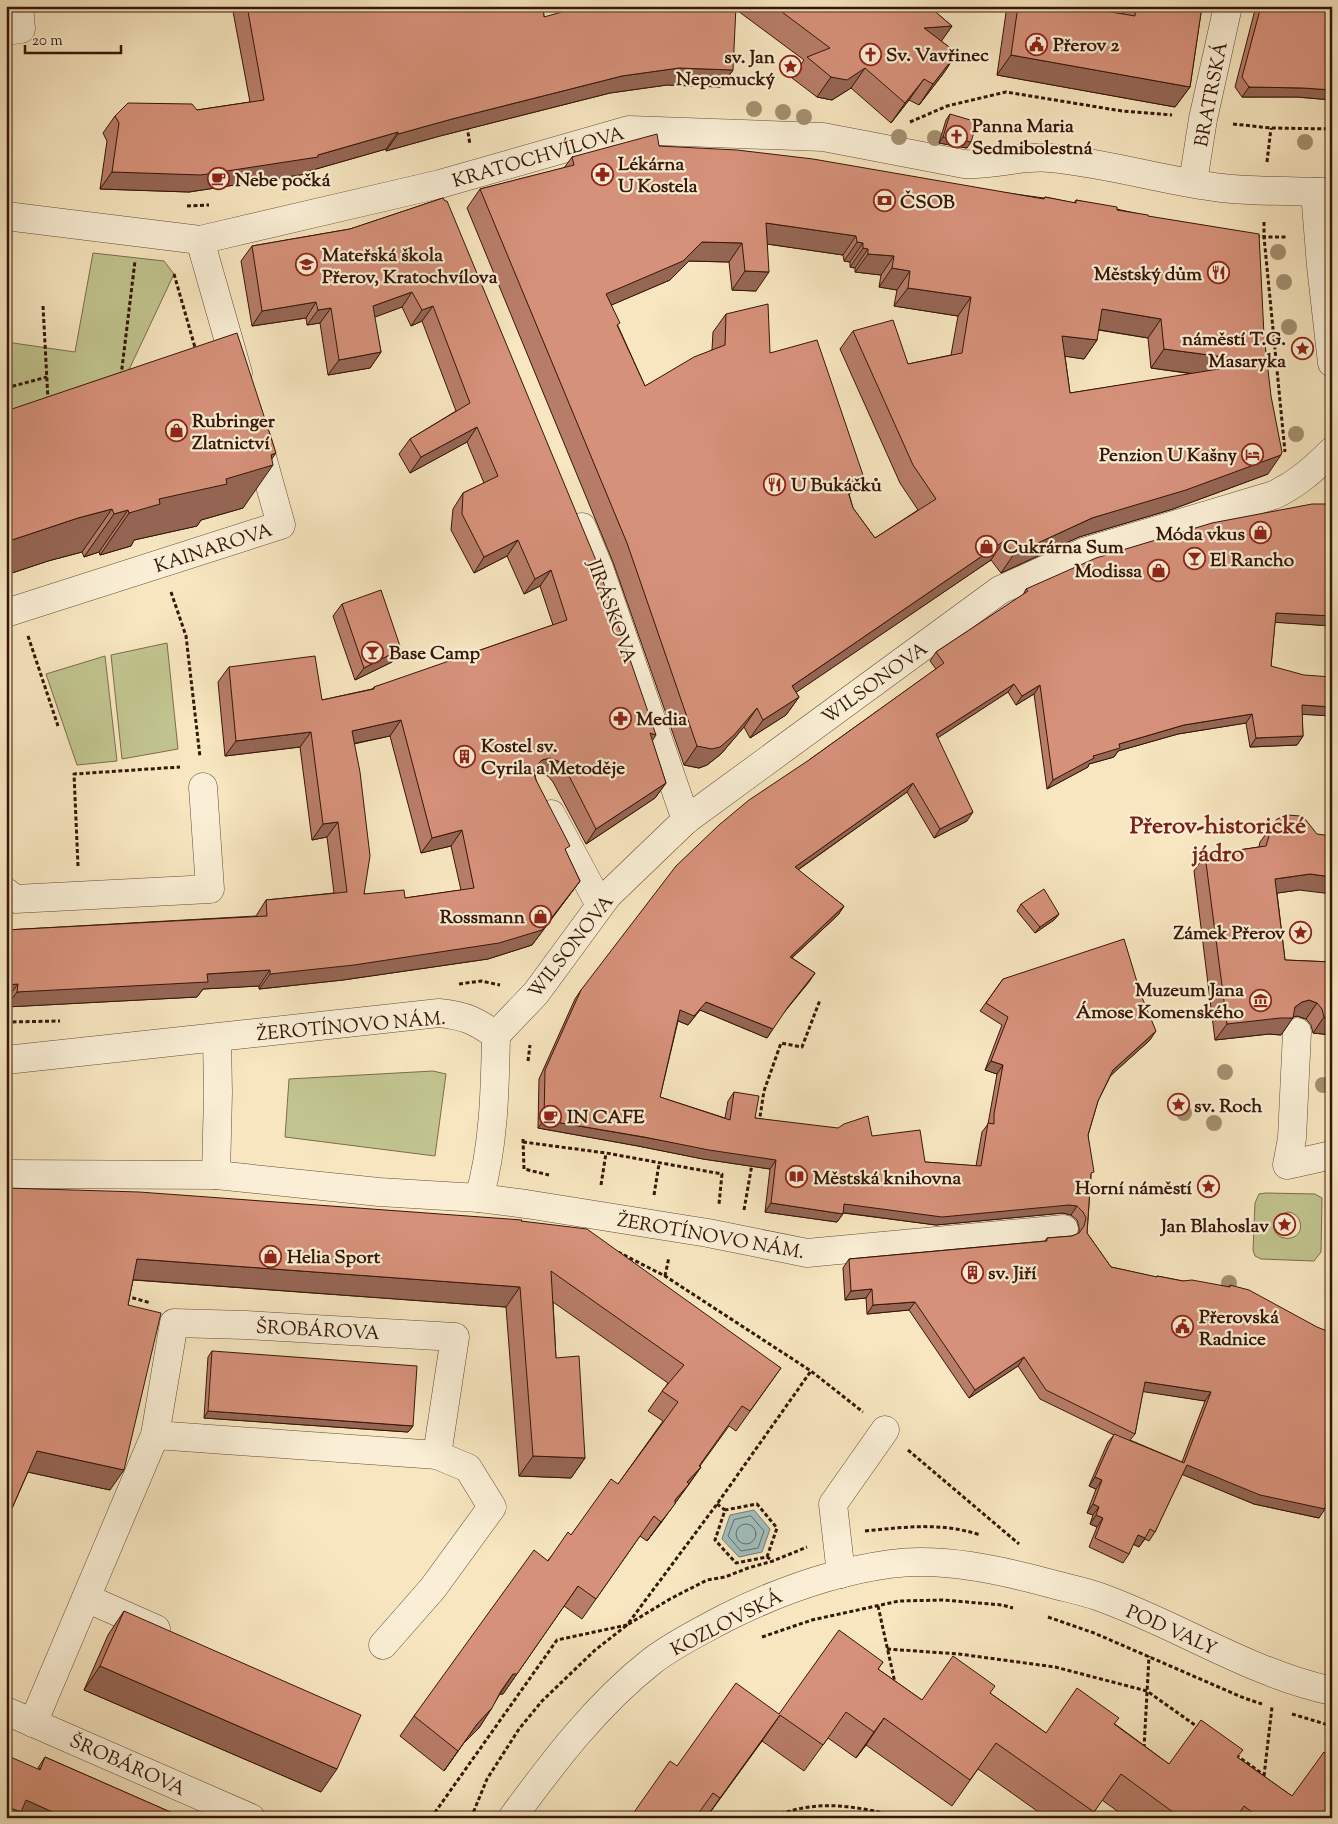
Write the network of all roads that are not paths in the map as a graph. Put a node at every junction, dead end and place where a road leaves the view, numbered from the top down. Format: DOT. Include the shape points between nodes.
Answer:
graph roads {
  1 [pos="19,6"];
  2 [pos="1228,6"];
  3 [pos="6,31"];
  4 [pos="1193,182"];
  5 [pos="1323,192"];
  6 [pos="6,216"];
  7 [pos="200,240"];
  8 [pos="1332,362"];
  9 [pos="1332,451"];
  10 [pos="573,505"];
  11 [pos="13,611"];
  12 [pos="202,776"];
  13 [pos="539,789"];
  14 [pos="686,820"];
  15 [pos="6,892"];
  16 [pos="600,905"];
  17 [pos="1297,1032"];
  18 [pos="496,1035"];
  19 [pos="217,1038"];
  20 [pos="6,1060"];
  21 [pos="1332,1154"];
  22 [pos="6,1174"];
  23 [pos="216,1175"];
  24 [pos="479,1198"];
  25 [pos="1064,1229"];
  26 [pos="885,1430"];
  27 [pos="155,1435"];
  28 [pos="437,1455"];
  29 [pos="1010,1573"];
  30 [pos="841,1574"];
  31 [pos="86,1598"];
  32 [pos="175,1637"];
  33 [pos="383,1645"];
  34 [pos="1332,1691"];
  35 [pos="6,1711"];
  36 [pos="33,1723"];
  37 [pos="251,1818"];
  38 [pos="512,1818"];
  1 -- 3 [label="street" via="21,29"];
  2 -- 4 [label="street, BRATRSKÁ"];
  4 -- 5 [label="street" via="1222,188"];
  4 -- 7 [label="street, KRATOCHVÍLOVA" via="1036,157 964,164 823,137 629,130 445,195"];
  5 -- 8 [label="street" via="1320,266"];
  6 -- 7 [label="street, KRATOCHVÍLOVA"];
  7 -- 11 [label="street, KAINAROVA" via="281,525"];
  9 -- 14 [label="street, WILSONOVA" via="1289,488 1274,495 1084,552 1000,590"];
  10 -- 14 [label="street, JIRÁSKOVA" via="599,568"];
  12 -- 15 [label="street" via="210,889 15,899"];
  13 -- 16 [label="street"];
  14 -- 16 [label="street, WILSONOVA"];
  16 -- 18 [label="street, WILSONOVA" via="536,993"];
  17 -- 21 [label="street" via="1292,1138 1287,1165"];
  18 -- 19 [label="street, ŽEROTÍNOVO NÁM." via="474,1020 439,1014"];
  18 -- 24 [label="street" via="495,1099 486,1176"];
  19 -- 20 [label="street, ŽEROTÍNOVO NÁM."];
  19 -- 23 [label="street"];
  22 -- 23 [label="street, ŽEROTÍNOVO NÁM."];
  23 -- 24 [label="street, ŽEROTÍNOVO NÁM." via="379,1192"];
  24 -- 25 [label="street, ŽEROTÍNOVO NÁM." via="807,1252"];
  26 -- 30 [label="street" via="834,1504"];
  27 -- 28 [label="street"];
  27 -- 28 [label="street, ŠROBÁROVA" via="174,1323 455,1337"];
  27 -- 31 [label="street"];
  28 -- 33 [label="street" via="468,1468 492,1507 433,1588"];
  29 -- 30 [label="street, KOZLOVSKÁ" via="941,1563 891,1564"];
  29 -- 34 [label="street, POD VALY" via="1097,1596 1255,1666 1305,1686"];
  30 -- 38 [label="street, KOZLOVSKÁ" via="798,1586 749,1606 654,1659 586,1723"];
  31 -- 32 [label="street"];
  31 -- 36 [label="street"];
  35 -- 36 [label="street, ŠROBÁROVA"];
  36 -- 37 [label="street, ŠROBÁROVA"];
}
